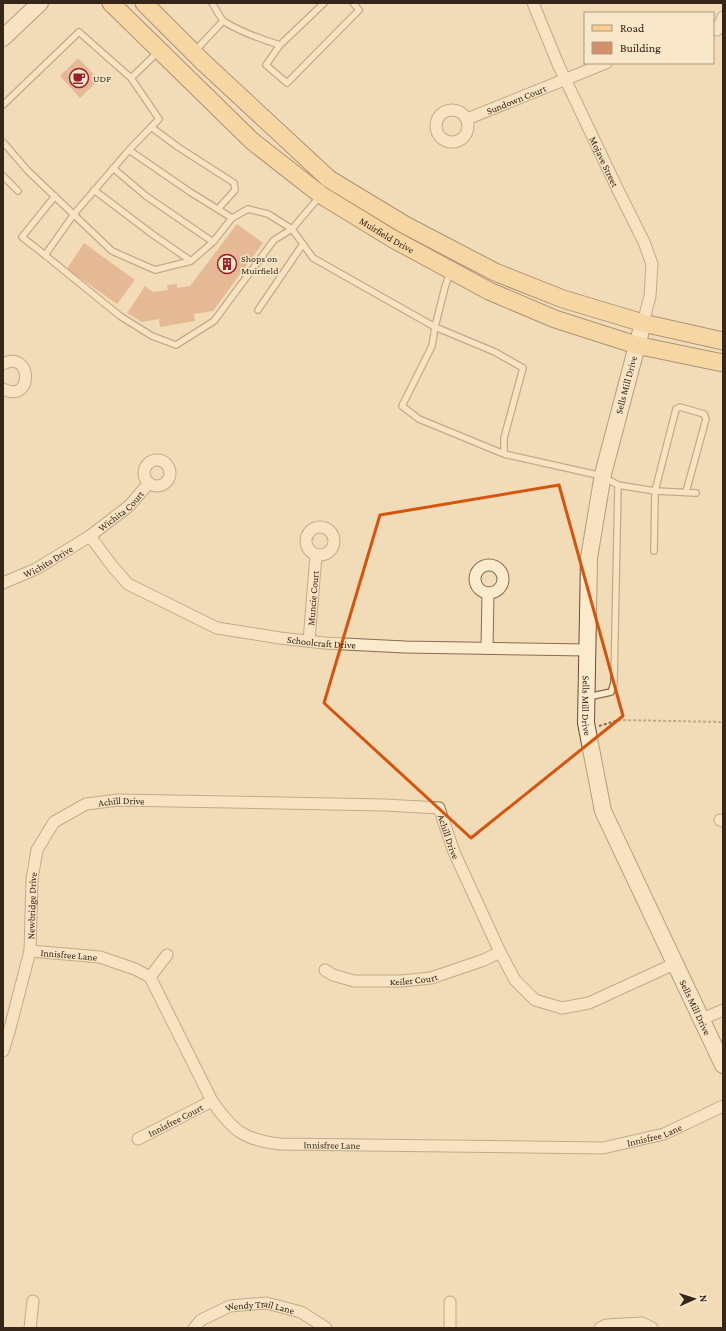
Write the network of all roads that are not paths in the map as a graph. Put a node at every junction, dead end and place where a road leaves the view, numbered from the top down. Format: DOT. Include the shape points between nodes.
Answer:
graph roads {
  1 [pos="40,3"];
  2 [pos="111,3"];
  3 [pos="144,3"];
  4 [pos="212,3"];
  5 [pos="324,3"];
  6 [pos="353,3"];
  7 [pos="533,3"];
  8 [pos="723,17"];
  9 [pos="223,22"];
  10 [pos="718,31"];
  11 [pos="4,35"];
  12 [pos="280,45"];
  13 [pos="159,50"];
  14 [pos="193,52"];
  15 [pos="603,64"];
  16 [pos="131,78"];
  17 [pos="565,79"];
  18 [pos="3,105"];
  19 [pos="467,119"];
  20 [pos="151,127"];
  21 [pos="3,142"];
  22 [pos="129,150"];
  23 [pos="113,168"];
  24 [pos="3,176"];
  25 [pos="326,187"];
  26 [pos="94,190"];
  27 [pos="18,191"];
  28 [pos="55,196"];
  29 [pos="218,210"];
  30 [pos="74,214"];
  31 [pos="232,218"];
  32 [pos="292,229"];
  33 [pos="213,242"];
  34 [pos="303,244"];
  35 [pos="45,255"];
  36 [pos="191,261"];
  37 [pos="451,270"];
  38 [pos="258,310"];
  39 [pos="643,323"];
  40 [pos="435,326"];
  41 [pos="723,341"];
  42 [pos="636,346"];
  43 [pos="723,363"];
  44 [pos="3,364"];
  45 [pos="3,389"];
  46 [pos="504,454"];
  47 [pos="602,476"];
  48 [pos="149,483"];
  49 [pos="618,485"];
  50 [pos="655,491"];
  51 [pos="686,492"];
  52 [pos="696,493"];
  53 [pos="90,536"];
  54 [pos="654,551"];
  55 [pos="316,555"];
  56 [pos="3,583"];
  57 [pos="488,593"];
  58 [pos="309,641"];
  59 [pos="487,648"];
  60 [pos="587,650"];
  61 [pos="586,698"];
  62 [pos="86,804"];
  63 [pos="30,951"];
  64 [pos="500,952"];
  65 [pos="167,955"];
  66 [pos="674,964"];
  67 [pos="325,970"];
  68 [pos="150,977"];
  69 [pos="723,1010"];
  70 [pos="702,1019"];
  71 [pos="3,1051"];
  72 [pos="723,1065"];
  73 [pos="212,1101"];
  74 [pos="723,1106"];
  75 [pos="138,1139"];
  76 [pos="33,1301"];
  77 [pos="450,1302"];
  78 [pos="30,1328"];
  79 [pos="194,1328"];
  80 [pos="326,1328"];
  81 [pos="450,1328"];
  82 [pos="600,1328"];
  83 [pos="652,1328"];
  1 -- 11 [label="street"];
  2 -- 13 [label="main road, Muirfield Drive"];
  3 -- 14 [label="main road, Muirfield Drive"];
  4 -- 9 [label="lane"];
  5 -- 12 [label="lane"];
  6 -- 12 [label="lane" via="359,10 287,83 266,65"];
  7 -- 17 [label="street, Mojave Street"];
  8 -- 10 [label="street"];
  9 -- 12 [label="lane" via="256,38"];
  9 -- 14 [label="lane"];
  13 -- 16 [label="lane"];
  13 -- 25 [label="main road, Muirfield Drive" via="252,141"];
  14 -- 25 [label="main road, Muirfield Drive" via="265,120"];
  15 -- 17 [label="street, Sundown Court"];
  16 -- 18 [label="lane" via="79,32"];
  16 -- 20 [label="lane" via="159,119"];
  17 -- 19 [label="street, Sundown Court"];
  17 -- 39 [label="street, Mojave Street" via="644,242 652,264 650,296"];
  20 -- 22 [label="lane"];
  20 -- 29 [label="lane" via="234,184 235,190"];
  21 -- 28 [label="lane" via="28,171"];
  22 -- 23 [label="lane"];
  22 -- 29 [label="lane"];
  23 -- 26 [label="lane"];
  23 -- 33 [label="lane" via="146,196"];
  24 -- 27 [label="lane"];
  25 -- 32 [label="lane"];
  25 -- 37 [label="main road, Muirfield Drive" via="393,239"];
  25 -- 39 [label="main road, Muirfield Drive" via="495,272 563,299"];
  26 -- 30 [label="lane"];
  26 -- 36 [label="lane"];
  28 -- 30 [label="lane"];
  28 -- 35 [label="lane" via="22,238"];
  29 -- 31 [label="lane"];
  30 -- 35 [label="lane"];
  30 -- 36 [label="lane" via="112,251 155,270"];
  31 -- 32 [label="lane" via="248,209 268,214"];
  31 -- 33 [label="lane"];
  32 -- 34 [label="lane"];
  32 -- 35 [label="lane" via="274,240 214,321 176,345 152,336 120,316"];
  33 -- 36 [label="lane"];
  34 -- 38 [label="lane"];
  34 -- 40 [label="lane" via="313,258"];
  37 -- 40 [label="lane"];
  37 -- 42 [label="main road, Muirfield Drive" via="489,291 555,319"];
  39 -- 41 [label="main road, Muirfield Drive"];
  39 -- 42 [label="street, Sells Mill Drive"];
  40 -- 46 [label="lane" via="495,352 523,368 504,438"];
  40 -- 46 [label="lane" via="432,346 402,406 419,419"];
  42 -- 43 [label="main road, Muirfield Drive"];
  42 -- 47 [label="street, Sells Mill Drive"];
  44 -- 45 [label="street" via="20,364 26,372 26,377 23,387 19,390 9,392"];
  46 -- 47 [label="lane"];
  47 -- 49 [label="lane"];
  47 -- 60 [label="street, Sells Mill Drive" via="589,558"];
  48 -- 53 [label="street, Wichita Court" via="129,506"];
  49 -- 50 [label="lane"];
  49 -- 61 [label="lane" via="614,683 611,692"];
  50 -- 51 [label="lane"];
  50 -- 51 [label="lane" via="676,409 680,407 704,414 706,419"];
  50 -- 54 [label="lane"];
  51 -- 52 [label="lane"];
  53 -- 56 [label="street, Wichita Drive" via="36,569"];
  53 -- 58 [label="street, Schoolcraft Drive" via="128,584 217,628"];
  55 -- 58 [label="street, Muncie Court"];
  57 -- 59 [label="street"];
  58 -- 59 [label="street, Schoolcraft Drive" via="405,647"];
  59 -- 60 [label="street, Schoolcraft Drive"];
  60 -- 61 [label="street, Sells Mill Drive"];
  61 -- 66 [label="street, Sells Mill Drive" via="586,723 603,811"];
  62 -- 63 [label="street, Newbridge Drive" via="54,822 37,850 32,879"];
  62 -- 64 [label="street, Achill Drive" via="118,800 439,808 454,852"];
  63 -- 68 [label="street, Innisfree Lane" via="100,957 136,969"];
  63 -- 71 [label="street, Newbridge Drive"];
  64 -- 66 [label="street, Achill Drive" via="515,980 535,1000 562,1008 589,1003"];
  64 -- 67 [label="street, Keiler Court" via="431,978 354,981"];
  65 -- 68 [label="street"];
  66 -- 70 [label="street, Sells Mill Drive"];
  68 -- 73 [label="street, Innisfree Lane"];
  69 -- 70 [label="street"];
  70 -- 72 [label="street, Sells Mill Drive"];
  73 -- 74 [label="street, Innisfree Lane" via="225,1120 239,1132 261,1142 445,1147 603,1148 664,1134"];
  73 -- 75 [label="street, Innisfree Court"];
  76 -- 78 [label="street"];
  77 -- 81 [label="street"];
  79 -- 80 [label="street, Wendy Trail Lane" via="202,1320 230,1306 266,1302 301,1312"];
  82 -- 83 [label="street" via="606,1325 642,1324"];
}
